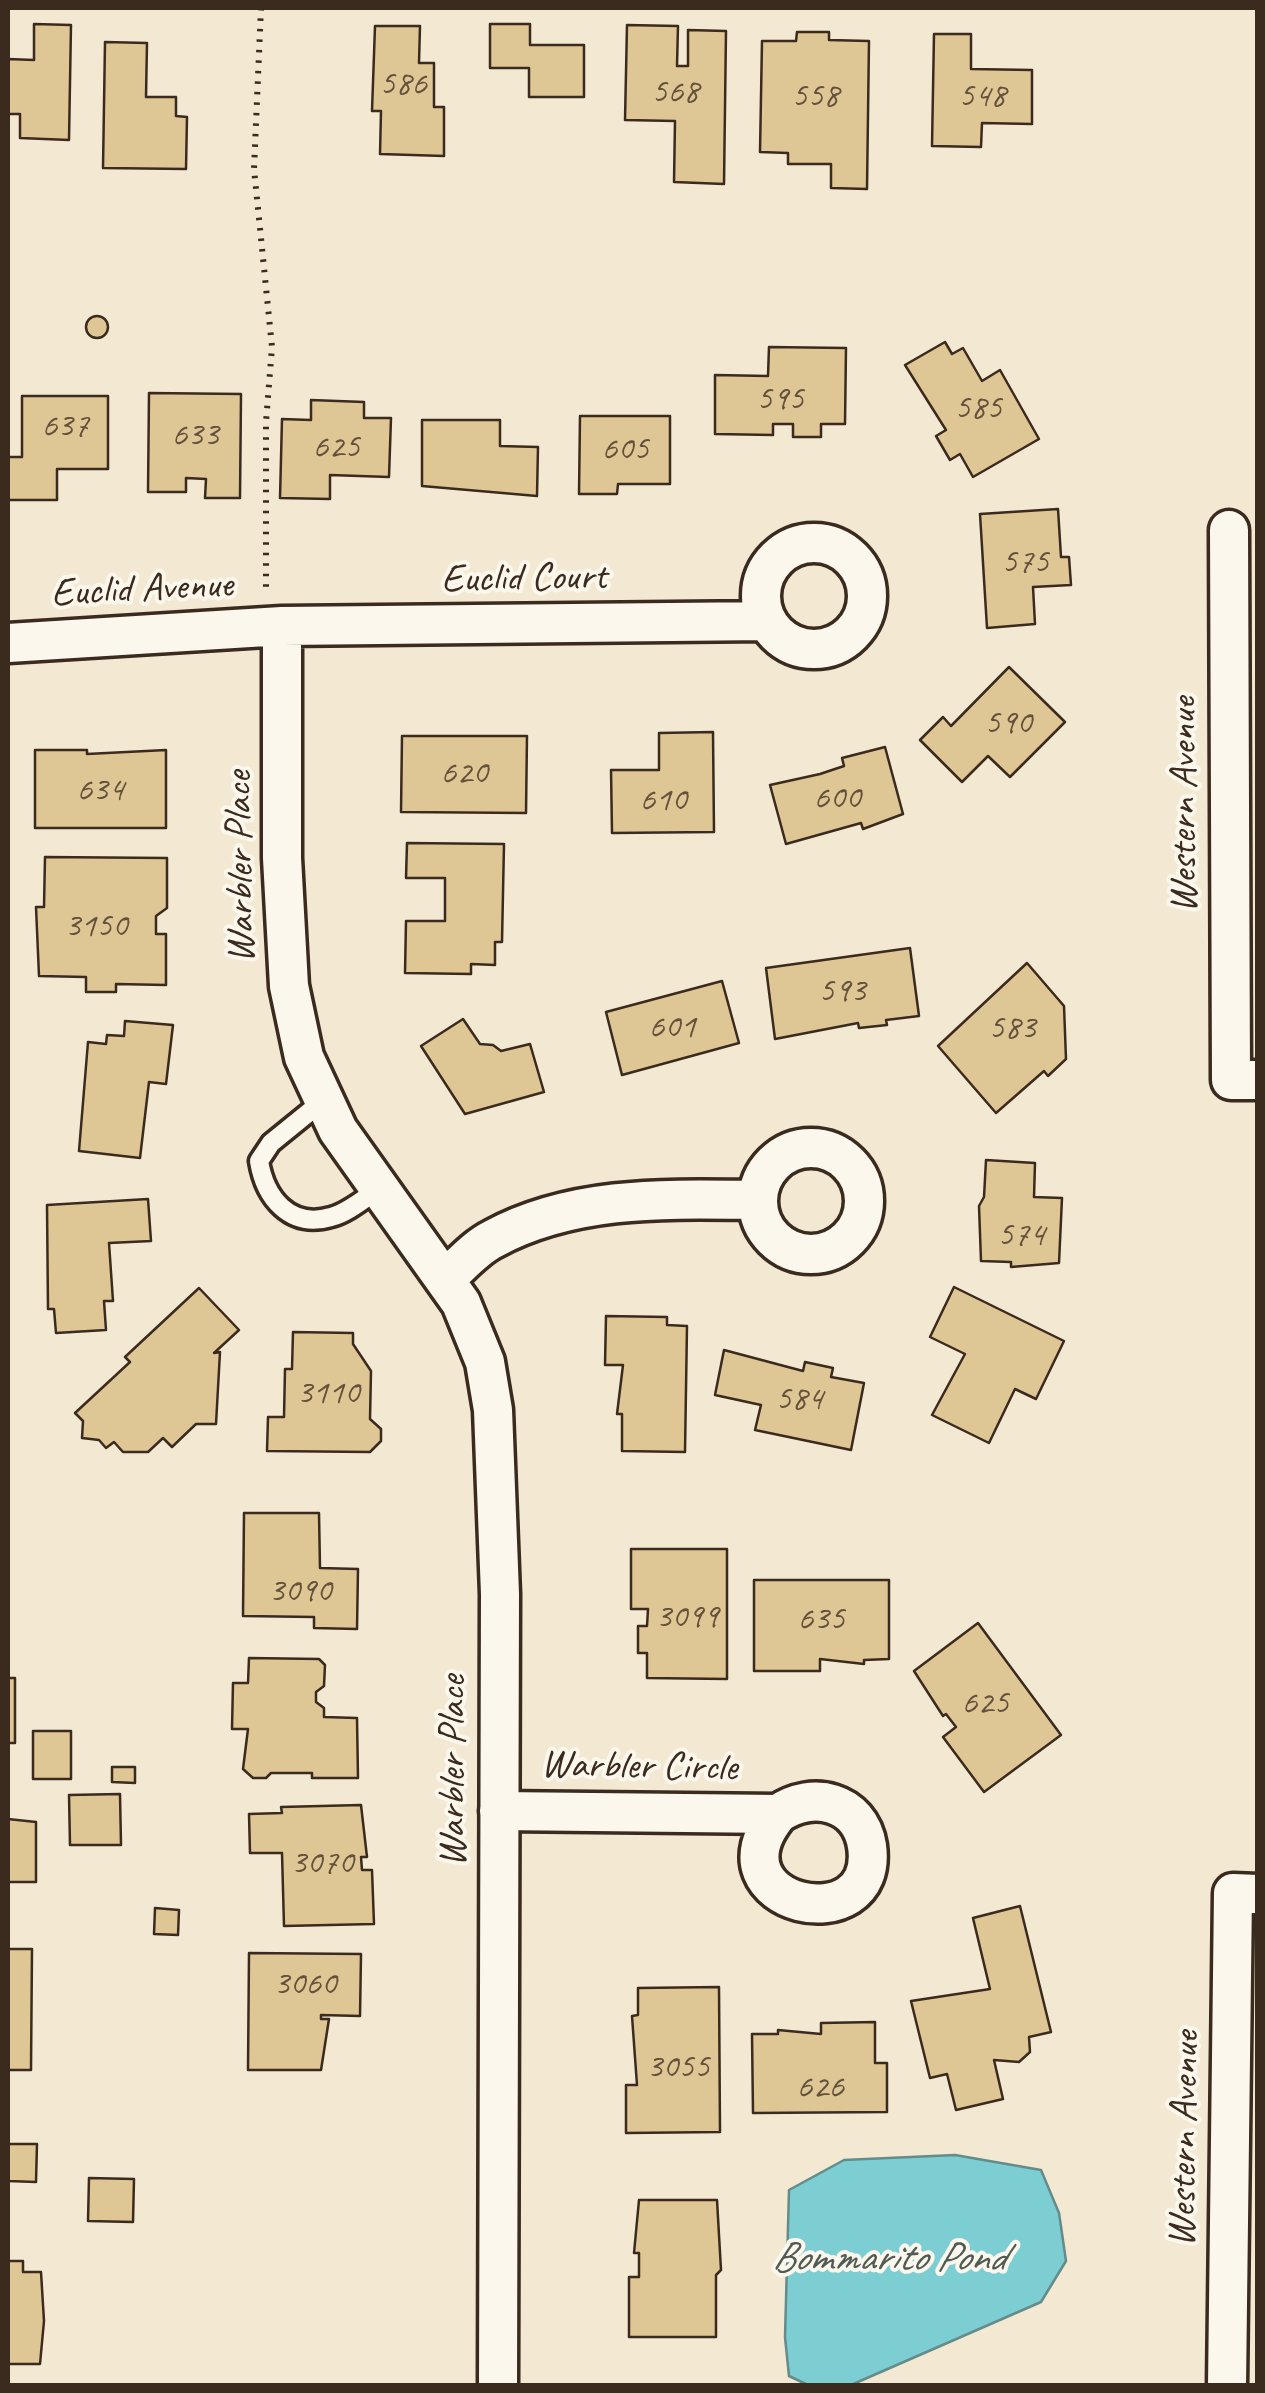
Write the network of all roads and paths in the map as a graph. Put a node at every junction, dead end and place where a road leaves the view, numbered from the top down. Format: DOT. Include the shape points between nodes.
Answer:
graph roads {
  1 [pos="261,8"];
  2 [pos="1229,530"];
  3 [pos="767,621"];
  4 [pos="274,627"];
  5 [pos="8,643"];
  6 [pos="1244,1080"];
  7 [pos="324,1100"];
  8 [pos="380,1188"];
  9 [pos="758,1200"];
  10 [pos="445,1279"];
  11 [pos="499,1811"];
  12 [pos="778,1814"];
  13 [pos="1245,1894"];
  14 [pos="498,2386"];
  15 [pos="1227,2386"];
  1 -- 4 [label="path" via="254,169 272,347 264,484"];
  2 -- 6 [label="street, Western Avenue"];
  3 -- 4 [label="street, Euclid Court"];
  4 -- 5 [label="street, Euclid Avenue"];
  4 -- 7 [label="street, Warbler Place" via="289,986 304,1057"];
  7 -- 8 [label="street, Warbler Place"];
  7 -- 8 [label="lane" via="271,1143 259,1161 263,1186 293,1216 312,1220 334,1217"];
  8 -- 10 [label="street, Warbler Place"];
  9 -- 10 [label="street" via="665,1199 560,1210 490,1240"];
  10 -- 11 [label="street, Warbler Place" via="484,1362 493,1410"];
  11 -- 12 [label="street, Warbler Circle"];
  11 -- 14 [label="street, Warbler Place"];
  13 -- 15 [label="street, Western Avenue"];
}
